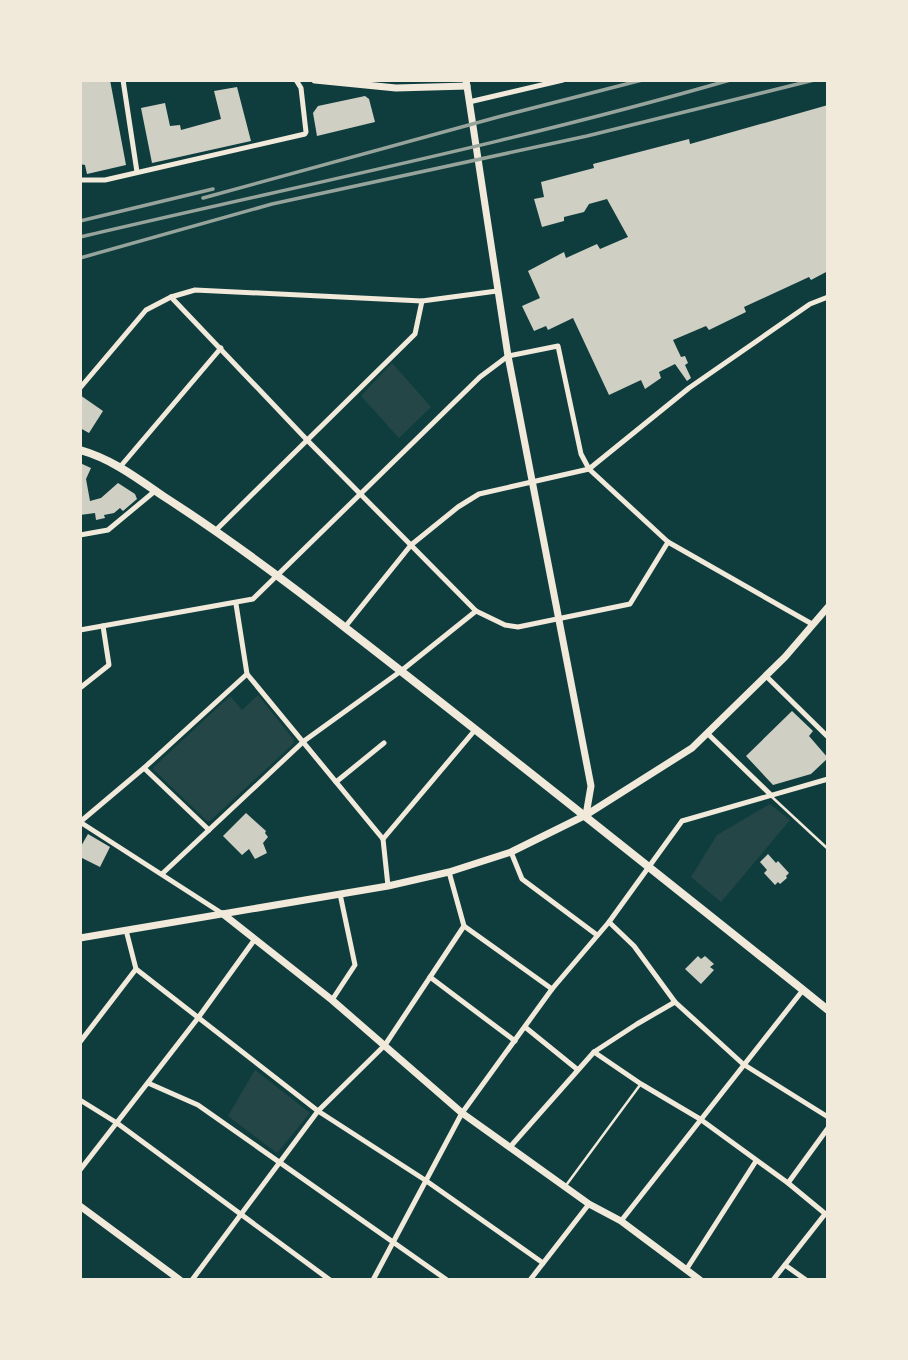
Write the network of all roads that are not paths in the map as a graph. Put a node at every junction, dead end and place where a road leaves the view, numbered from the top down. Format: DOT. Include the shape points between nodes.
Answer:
graph roads {
  1 [pos="123,80"];
  2 [pos="296,80"];
  3 [pos="315,80"];
  4 [pos="559,81"];
  5 [pos="467,83"];
  6 [pos="395,84"];
  7 [pos="469,102"];
  8 [pos="137,172"];
  9 [pos="80,180"];
  10 [pos="497,291"];
  11 [pos="171,297"];
  12 [pos="828,297"];
  13 [pos="422,301"];
  14 [pos="221,348"];
  15 [pos="508,356"];
  16 [pos="80,388"];
  17 [pos="308,441"];
  18 [pos="80,450"];
  19 [pos="120,467"];
  20 [pos="589,468"];
  21 [pos="532,481"];
  22 [pos="155,491"];
  23 [pos="361,492"];
  24 [pos="216,530"];
  25 [pos="80,535"];
  26 [pos="668,542"];
  27 [pos="411,545"];
  28 [pos="279,575"];
  29 [pos="236,604"];
  30 [pos="828,607"];
  31 [pos="475,611"];
  32 [pos="559,618"];
  33 [pos="813,624"];
  34 [pos="103,626"];
  35 [pos="345,627"];
  36 [pos="80,630"];
  37 [pos="401,671"];
  38 [pos="247,674"];
  39 [pos="766,676"];
  40 [pos="80,688"];
  41 [pos="475,730"];
  42 [pos="707,733"];
  43 [pos="828,737"];
  44 [pos="304,741"];
  45 [pos="384,743"];
  46 [pos="145,768"];
  47 [pos="828,779"];
  48 [pos="337,782"];
  49 [pos="770,794"];
  50 [pos="586,815"];
  51 [pos="81,822"];
  52 [pos="209,830"];
  53 [pos="383,839"];
  54 [pos="828,849"];
  55 [pos="511,852"];
  56 [pos="648,866"];
  57 [pos="163,873"];
  58 [pos="449,873"];
  59 [pos="388,886"];
  60 [pos="340,894"];
  61 [pos="223,914"];
  62 [pos="609,922"];
  63 [pos="464,926"];
  64 [pos="126,930"];
  65 [pos="597,935"];
  66 [pos="80,938"];
  67 [pos="255,939"];
  68 [pos="136,969"];
  69 [pos="430,977"];
  70 [pos="552,989"];
  71 [pos="803,990"];
  72 [pos="332,1000"];
  73 [pos="676,1002"];
  74 [pos="828,1010"];
  75 [pos="198,1018"];
  76 [pos="525,1027"];
  77 [pos="515,1041"];
  78 [pos="80,1042"];
  79 [pos="385,1045"];
  80 [pos="594,1052"];
  81 [pos="743,1064"];
  82 [pos="578,1070"];
  83 [pos="148,1083"];
  84 [pos="640,1084"];
  85 [pos="80,1100"];
  86 [pos="318,1111"];
  87 [pos="462,1113"];
  88 [pos="828,1117"];
  89 [pos="700,1119"];
  90 [pos="117,1123"];
  91 [pos="828,1128"];
  92 [pos="510,1147"];
  93 [pos="756,1161"];
  94 [pos="280,1162"];
  95 [pos="80,1170"];
  96 [pos="425,1180"];
  97 [pos="788,1183"];
  98 [pos="565,1187"];
  99 [pos="589,1204"];
  100 [pos="80,1206"];
  101 [pos="826,1215"];
  102 [pos="242,1216"];
  103 [pos="621,1222"];
  104 [pos="393,1241"];
  105 [pos="543,1263"];
  106 [pos="785,1265"];
  107 [pos="686,1270"];
  108 [pos="180,1279"];
  109 [pos="192,1279"];
  110 [pos="330,1279"];
  111 [pos="373,1279"];
  112 [pos="447,1279"];
  113 [pos="530,1279"];
  114 [pos="700,1279"];
  115 [pos="774,1279"];
  116 [pos="806,1279"];
  1 -- 8 [label="street"];
  2 -- 8 [label="street" via="304,134"];
  3 -- 6 [label="street"];
  4 -- 7 [label="street"];
  5 -- 6 [label="street"];
  5 -- 7 [label="street"];
  7 -- 10 [label="street"];
  8 -- 9 [label="street"];
  10 -- 13 [label="street"];
  10 -- 15 [label="street"];
  11 -- 13 [label="street" via="195,290"];
  11 -- 14 [label="street"];
  11 -- 16 [label="street" via="146,310"];
  12 -- 20 [label="street" via="810,303 690,388"];
  13 -- 17 [label="street" via="415,334"];
  14 -- 17 [label="street"];
  14 -- 19 [label="street"];
  15 -- 20 [label="street" via="558,345 581,454"];
  15 -- 21 [label="street"];
  15 -- 23 [label="street" via="480,377"];
  17 -- 23 [label="street"];
  17 -- 24 [label="street"];
  18 -- 19 [label="main road"];
  19 -- 22 [label="main road"];
  20 -- 21 [label="street"];
  20 -- 26 [label="street"];
  21 -- 27 [label="street" via="479,494"];
  21 -- 32 [label="street"];
  22 -- 24 [label="main road"];
  22 -- 25 [label="street" via="108,530"];
  23 -- 27 [label="street"];
  23 -- 28 [label="street"];
  24 -- 28 [label="main road"];
  26 -- 32 [label="street" via="630,604"];
  26 -- 33 [label="street"];
  27 -- 31 [label="street"];
  27 -- 35 [label="street"];
  28 -- 29 [label="street" via="253,599"];
  28 -- 35 [label="main road"];
  29 -- 34 [label="street"];
  29 -- 38 [label="street"];
  30 -- 33 [label="street"];
  31 -- 32 [label="street" via="518,627"];
  31 -- 37 [label="street"];
  32 -- 50 [label="street" via="591,786"];
  33 -- 39 [label="street"];
  34 -- 36 [label="street"];
  34 -- 40 [label="street" via="109,665"];
  35 -- 37 [label="main road"];
  37 -- 41 [label="main road"];
  37 -- 44 [label="street"];
  38 -- 44 [label="street"];
  38 -- 46 [label="street"];
  39 -- 42 [label="street"];
  39 -- 43 [label="street"];
  41 -- 50 [label="main road"];
  41 -- 53 [label="street"];
  42 -- 49 [label="street"];
  42 -- 50 [label="street" via="692,748"];
  44 -- 48 [label="street"];
  44 -- 52 [label="street"];
  45 -- 48 [label="street"];
  46 -- 51 [label="street"];
  46 -- 52 [label="street"];
  47 -- 49 [label="street"];
  48 -- 53 [label="street"];
  49 -- 54 [label="lane"];
  49 -- 56 [label="street" via="682,821"];
  50 -- 55 [label="street"];
  50 -- 56 [label="main road"];
  51 -- 57 [label="street"];
  52 -- 57 [label="street"];
  53 -- 59 [label="street"];
  55 -- 58 [label="street"];
  55 -- 65 [label="street" via="522,879"];
  56 -- 62 [label="street"];
  56 -- 71 [label="main road"];
  57 -- 61 [label="street"];
  58 -- 59 [label="street"];
  58 -- 63 [label="street"];
  59 -- 60 [label="street"];
  60 -- 61 [label="street"];
  60 -- 72 [label="street" via="355,965"];
  61 -- 64 [label="street"];
  61 -- 67 [label="street"];
  62 -- 65 [label="street"];
  62 -- 73 [label="street" via="634,946"];
  63 -- 69 [label="street"];
  63 -- 70 [label="street"];
  64 -- 66 [label="street"];
  64 -- 68 [label="street"];
  65 -- 70 [label="street"];
  67 -- 72 [label="street"];
  67 -- 75 [label="street"];
  68 -- 75 [label="street"];
  68 -- 78 [label="street"];
  69 -- 77 [label="street"];
  69 -- 79 [label="street"];
  70 -- 76 [label="street"];
  71 -- 74 [label="main road"];
  71 -- 81 [label="street"];
  72 -- 79 [label="street"];
  73 -- 80 [label="street"];
  73 -- 81 [label="street"];
  75 -- 83 [label="street"];
  75 -- 86 [label="street"];
  76 -- 77 [label="street"];
  76 -- 82 [label="street"];
  77 -- 87 [label="street"];
  79 -- 86 [label="street"];
  79 -- 87 [label="street"];
  80 -- 82 [label="street"];
  80 -- 84 [label="street"];
  81 -- 88 [label="street"];
  81 -- 89 [label="street"];
  82 -- 92 [label="street"];
  83 -- 90 [label="street"];
  83 -- 94 [label="street" via="198,1105"];
  84 -- 89 [label="street"];
  84 -- 98 [label="lane"];
  85 -- 90 [label="street"];
  86 -- 94 [label="street"];
  86 -- 96 [label="street"];
  87 -- 92 [label="street"];
  87 -- 96 [label="street"];
  89 -- 93 [label="street"];
  89 -- 103 [label="street"];
  90 -- 95 [label="street"];
  90 -- 102 [label="street"];
  91 -- 97 [label="street"];
  92 -- 98 [label="street"];
  93 -- 97 [label="street"];
  93 -- 107 [label="street"];
  94 -- 102 [label="street"];
  94 -- 104 [label="street"];
  96 -- 104 [label="street"];
  96 -- 105 [label="street"];
  97 -- 101 [label="street"];
  98 -- 99 [label="street"];
  99 -- 103 [label="street"];
  99 -- 105 [label="street"];
  100 -- 108 [label="street"];
  101 -- 106 [label="street"];
  102 -- 109 [label="street"];
  102 -- 110 [label="street"];
  103 -- 107 [label="street"];
  104 -- 111 [label="street"];
  104 -- 112 [label="street"];
  105 -- 113 [label="street"];
  106 -- 115 [label="street"];
  106 -- 116 [label="street"];
  107 -- 114 [label="street"];
}
